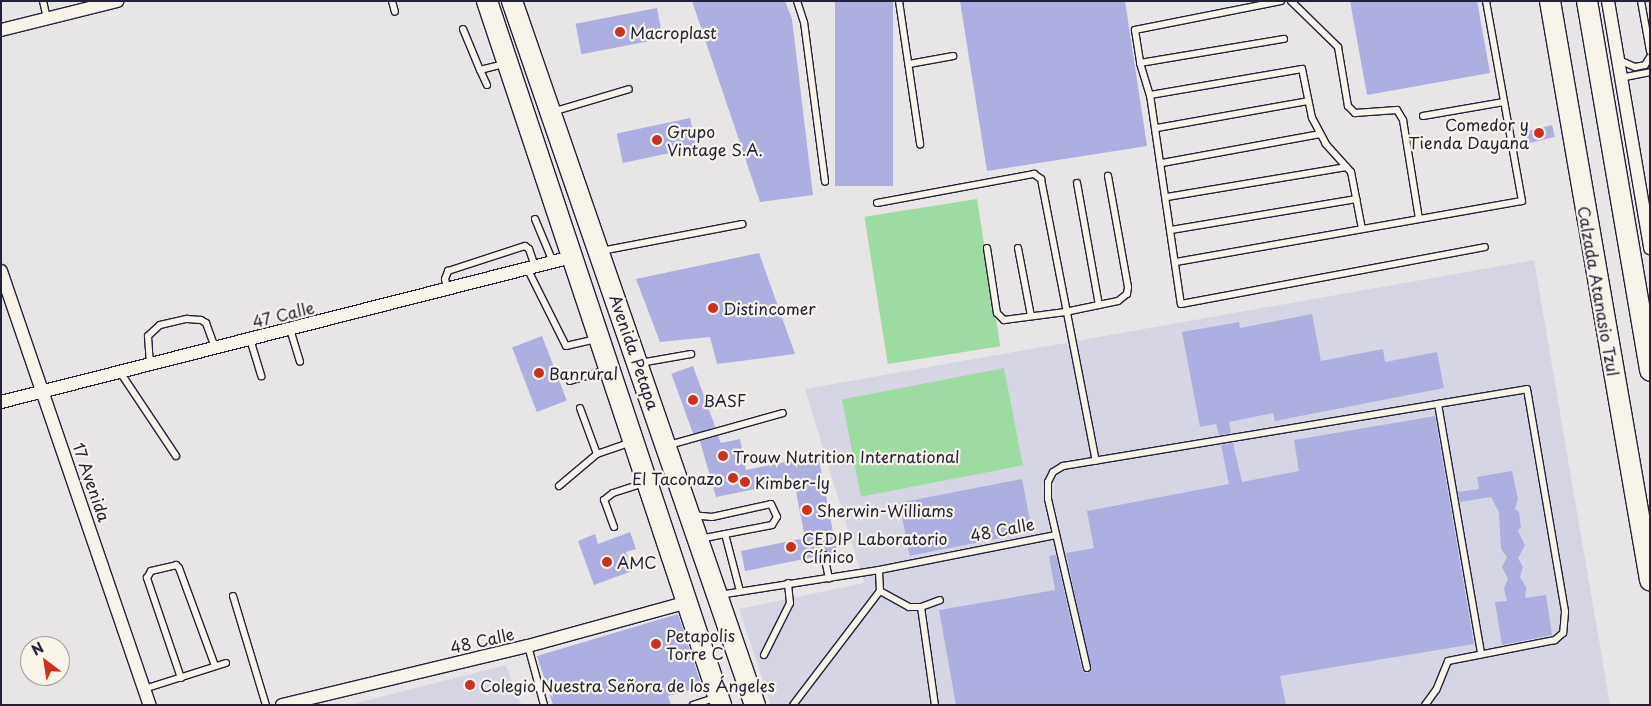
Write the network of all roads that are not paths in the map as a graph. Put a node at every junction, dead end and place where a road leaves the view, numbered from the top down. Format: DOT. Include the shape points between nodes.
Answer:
graph roads {
  1 [pos="43,1"];
  2 [pos="117,1"];
  3 [pos="392,1"];
  4 [pos="487,1"];
  5 [pos="512,1"];
  6 [pos="797,1"];
  7 [pos="900,1"];
  8 [pos="1281,1"];
  9 [pos="1291,1"];
  10 [pos="1486,1"];
  11 [pos="1550,1"];
  12 [pos="1586,1"];
  13 [pos="1608,1"];
  14 [pos="1641,1"];
  15 [pos="395,12"];
  16 [pos="47,19"];
  17 [pos="463,29"];
  18 [pos="1,30"];
  19 [pos="1284,39"];
  20 [pos="1650,51"];
  21 [pos="953,56"];
  22 [pos="1650,57"];
  23 [pos="1617,59"];
  24 [pos="508,63"];
  25 [pos="1140,63"];
  26 [pos="909,64"];
  27 [pos="480,70"];
  28 [pos="1650,72"];
  29 [pos="1620,78"];
  30 [pos="487,85"];
  31 [pos="629,89"];
  32 [pos="1150,95"];
  33 [pos="1308,101"];
  34 [pos="1504,102"];
  35 [pos="551,112"];
  36 [pos="1423,116"];
  37 [pos="1157,128"];
  38 [pos="1320,134"];
  39 [pos="920,144"];
  40 [pos="1162,163"];
  41 [pos="1347,167"];
  42 [pos="1108,176"];
  43 [pos="825,182"];
  44 [pos="1077,183"];
  45 [pos="1167,197"];
  46 [pos="1356,199"];
  47 [pos="877,203"];
  48 [pos="535,219"];
  49 [pos="1419,219"];
  50 [pos="742,224"];
  51 [pos="1362,229"];
  52 [pos="1171,230"];
  53 [pos="1485,247"];
  54 [pos="988,248"];
  55 [pos="1018,248"];
  56 [pos="1650,248"];
  57 [pos="600,252"];
  58 [pos="572,257"];
  59 [pos="553,262"];
  60 [pos="1176,262"];
  61 [pos="531,267"];
  62 [pos="1,271"];
  63 [pos="447,288"];
  64 [pos="1099,305"];
  65 [pos="1065,312"];
  66 [pos="1031,316"];
  67 [pos="290,329"];
  68 [pos="600,338"];
  69 [pos="250,339"];
  70 [pos="215,348"];
  71 [pos="690,354"];
  72 [pos="300,362"];
  73 [pos="639,363"];
  74 [pos="150,365"];
  75 [pos="610,369"];
  76 [pos="1650,371"];
  77 [pos="120,372"];
  78 [pos="261,376"];
  79 [pos="570,381"];
  80 [pos="44,392"];
  81 [pos="1,402"];
  82 [pos="1438,404"];
  83 [pos="580,408"];
  84 [pos="783,413"];
  85 [pos="634,442"];
  86 [pos="667,446"];
  87 [pos="597,454"];
  88 [pos="176,456"];
  89 [pos="1096,461"];
  90 [pos="648,482"];
  91 [pos="559,486"];
  92 [pos="691,515"];
  93 [pos="614,527"];
  94 [pos="724,534"];
  95 [pos="1055,535"];
  96 [pos="698,539"];
  97 [pos="824,555"];
  98 [pos="879,570"];
  99 [pos="829,578"];
  100 [pos="1650,580"];
  101 [pos="788,584"];
  102 [pos="740,591"];
  103 [pos="880,591"];
  104 [pos="719,595"];
  105 [pos="233,596"];
  106 [pos="940,600"];
  107 [pos="688,602"];
  108 [pos="921,607"];
  109 [pos="528,646"];
  110 [pos="1481,654"];
  111 [pos="764,655"];
  112 [pos="226,662"];
  113 [pos="215,666"];
  114 [pos="1087,668"];
  115 [pos="181,678"];
  116 [pos="144,689"];
  117 [pos="719,702"];
  118 [pos="150,705"];
  119 [pos="266,705"];
  120 [pos="282,705"];
  121 [pos="544,705"];
  122 [pos="693,705"];
  123 [pos="755,705"];
  124 [pos="793,705"];
  125 [pos="935,705"];
  126 [pos="1425,705"];
  1 -- 16 [label="lane"];
  2 -- 16 [label="street"];
  3 -- 15 [label="lane"];
  4 -- 24 [label="main road, Avenida Petapa"];
  5 -- 35 [label="main road, Avenida Petapa"];
  6 -- 43 [label="lane" via="804,22"];
  7 -- 26 [label="lane"];
  8 -- 25 [label="lane" via="1135,30"];
  9 -- 49 [label="lane" via="1338,47 1348,106 1355,113 1397,110 1403,120"];
  10 -- 34 [label="lane"];
  11 -- 100 [label="main road, Calzada Atanasio Tzul"];
  12 -- 76 [label="main road"];
  13 -- 23 [label="street"];
  14 -- 20 [label="lane"];
  16 -- 18 [label="street"];
  17 -- 27 [label="lane"];
  19 -- 25 [label="lane"];
  21 -- 26 [label="lane"];
  22 -- 23 [label="lane" via="1645,65 1635,67"];
  23 -- 29 [label="street"];
  24 -- 27 [label="lane"];
  24 -- 58 [label="main road, Avenida Petapa"];
  25 -- 32 [label="lane"];
  26 -- 39 [label="lane"];
  27 -- 30 [label="lane"];
  28 -- 29 [label="lane"];
  29 -- 56 [label="street"];
  31 -- 35 [label="lane"];
  32 -- 33 [label="lane" via="1302,69"];
  32 -- 37 [label="lane"];
  33 -- 37 [label="lane"];
  33 -- 38 [label="lane"];
  34 -- 36 [label="lane"];
  34 -- 49 [label="lane" via="1522,201"];
  35 -- 57 [label="main road, Avenida Petapa"];
  37 -- 40 [label="lane"];
  38 -- 40 [label="lane"];
  38 -- 41 [label="lane"];
  40 -- 45 [label="lane"];
  41 -- 45 [label="lane"];
  41 -- 46 [label="lane"];
  42 -- 64 [label="lane" via="1128,287 1123,298"];
  44 -- 64 [label="lane"];
  45 -- 52 [label="lane"];
  46 -- 51 [label="lane"];
  46 -- 52 [label="lane"];
  47 -- 65 [label="lane" via="1037,175 1044,188"];
  48 -- 59 [label="lane"];
  49 -- 51 [label="lane"];
  50 -- 57 [label="lane"];
  51 -- 60 [label="lane"];
  52 -- 60 [label="lane"];
  53 -- 60 [label="lane" via="1181,304"];
  54 -- 66 [label="lane" via="997,313 1004,320"];
  55 -- 66 [label="lane"];
  57 -- 73 [label="main road, Avenida Petapa"];
  58 -- 59 [label="street, 47 Calle"];
  58 -- 68 [label="main road, Avenida Petapa"];
  59 -- 61 [label="street, 47 Calle"];
  61 -- 63 [label="street, 47 Calle"];
  61 -- 63 [label="lane" via="529,249 525,246 448,271 445,274"];
  61 -- 68 [label="lane" via="566,346"];
  62 -- 80 [label="street, 17 Avenida"];
  63 -- 67 [label="street, 47 Calle"];
  64 -- 65 [label="lane"];
  65 -- 66 [label="lane"];
  65 -- 89 [label="lane"];
  67 -- 69 [label="street, 47 Calle"];
  67 -- 72 [label="lane"];
  68 -- 75 [label="main road, Avenida Petapa"];
  69 -- 70 [label="street, 47 Calle"];
  69 -- 78 [label="lane"];
  70 -- 74 [label="street, 47 Calle"];
  70 -- 74 [label="lane" via="206,323 201,320 187,319 160,325 148,336"];
  71 -- 73 [label="lane"];
  73 -- 86 [label="main road, Avenida Petapa"];
  74 -- 77 [label="street, 47 Calle"];
  75 -- 79 [label="lane"];
  75 -- 85 [label="main road, Avenida Petapa"];
  77 -- 80 [label="street, 47 Calle"];
  77 -- 88 [label="lane"];
  80 -- 81 [label="street, 47 Calle"];
  80 -- 116 [label="street, 17 Avenida"];
  82 -- 89 [label="lane"];
  82 -- 110 [label="lane"];
  82 -- 110 [label="lane" via="1527,389 1529,398 1565,612 1563,633 1555,640"];
  83 -- 87 [label="lane"];
  84 -- 86 [label="lane"];
  85 -- 87 [label="lane"];
  85 -- 90 [label="main road, Avenida Petapa"];
  86 -- 92 [label="main road, Avenida Petapa"];
  87 -- 91 [label="lane"];
  89 -- 95 [label="lane" via="1063,466 1053,472 1048,482 1048,499"];
  90 -- 93 [label="lane" via="613,493 604,500"];
  90 -- 107 [label="main road, Avenida Petapa"];
  92 -- 94 [label="lane" via="712,517 766,504 774,506 777,517 772,525"];
  92 -- 96 [label="main road, Avenida Petapa"];
  94 -- 96 [label="lane"];
  94 -- 102 [label="lane"];
  95 -- 98 [label="lane, 48 Calle"];
  95 -- 114 [label="lane"];
  96 -- 104 [label="main road, Avenida Petapa"];
  97 -- 99 [label="lane"];
  98 -- 99 [label="lane, 48 Calle"];
  98 -- 103 [label="lane"];
  99 -- 101 [label="lane, 48 Calle"];
  101 -- 102 [label="lane, 48 Calle"];
  101 -- 111 [label="lane" via="790,603"];
  102 -- 104 [label="lane, 48 Calle"];
  103 -- 108 [label="lane" via="909,607"];
  103 -- 124 [label="lane"];
  104 -- 107 [label="main road"];
  104 -- 123 [label="main road, Avenida Petapa"];
  105 -- 119 [label="lane"];
  106 -- 108 [label="lane"];
  107 -- 109 [label="street, 48 Calle"];
  107 -- 117 [label="main road, Avenida Petapa"];
  108 -- 125 [label="lane"];
  109 -- 120 [label="street, 48 Calle"];
  109 -- 121 [label="lane"];
  110 -- 126 [label="lane" via="1448,661 1436,690"];
  112 -- 113 [label="lane"];
  113 -- 115 [label="lane"];
  113 -- 115 [label="lane" via="179,568 176,565 151,571 148,578"];
  115 -- 116 [label="lane"];
  116 -- 118 [label="street, 17 Avenida"];
  117 -- 122 [label="lane"];
}
